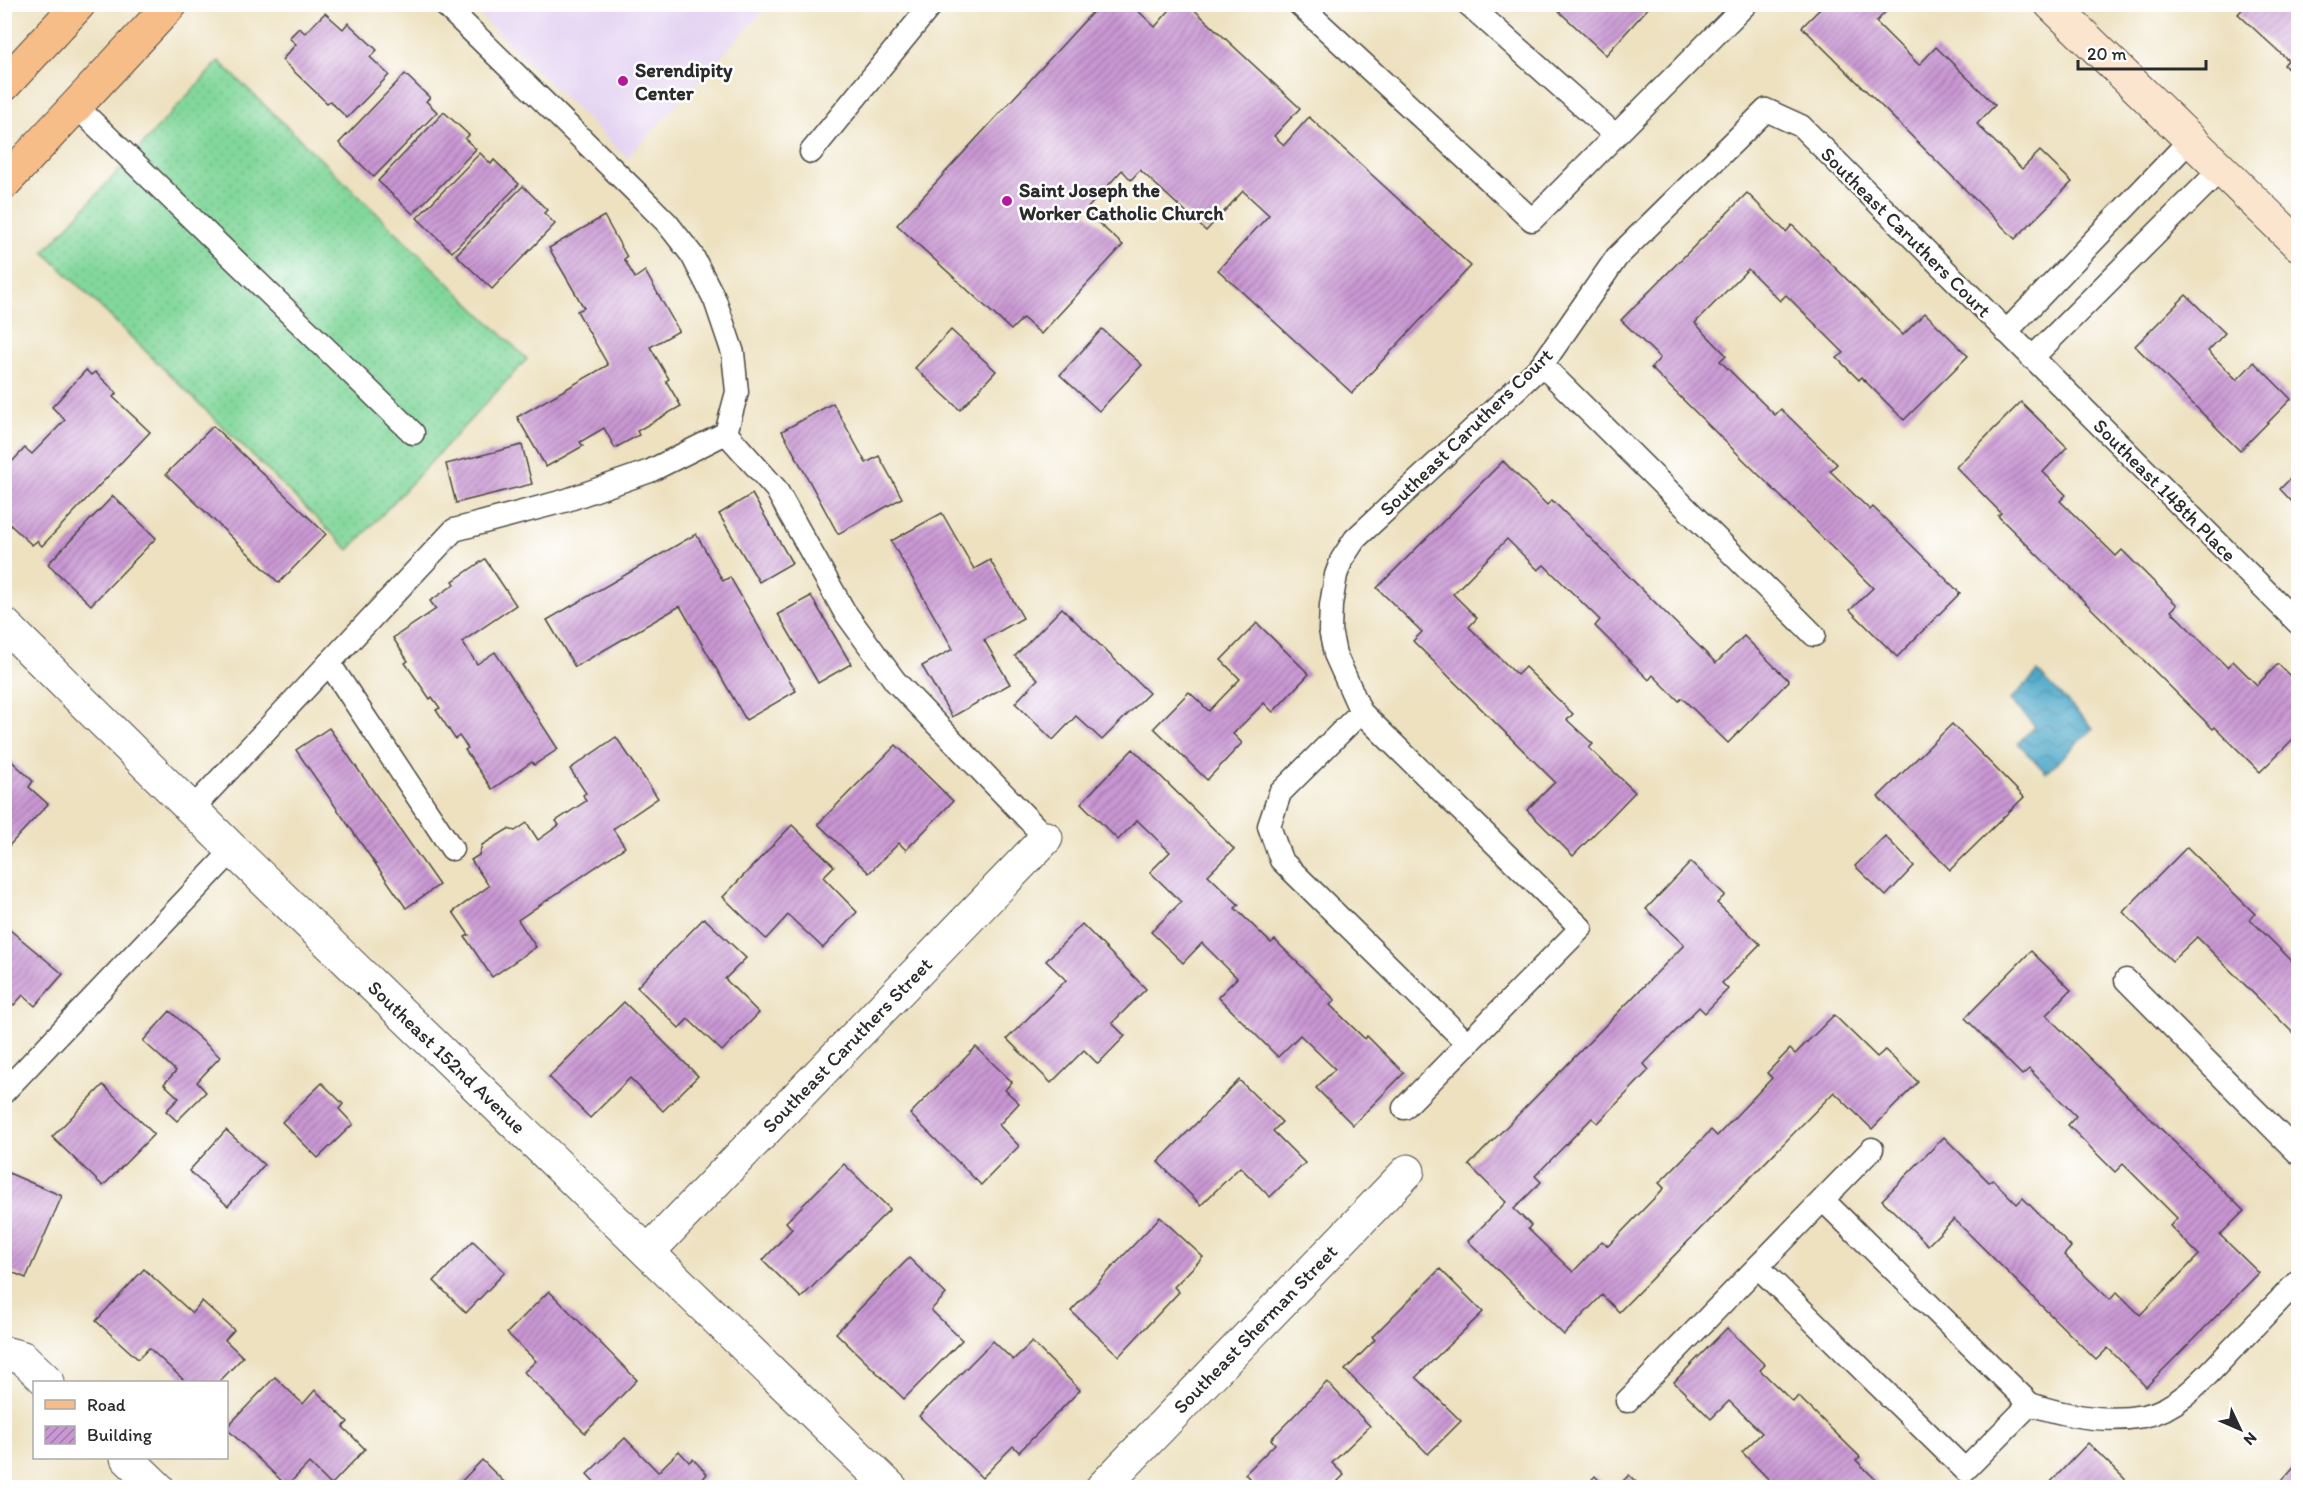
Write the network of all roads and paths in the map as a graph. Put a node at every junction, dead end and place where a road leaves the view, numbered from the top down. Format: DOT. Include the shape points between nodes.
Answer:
graph roads {
  1 [pos="171,4"];
  2 [pos="444,4"];
  3 [pos="932,4"];
  4 [pos="1299,4"];
  5 [pos="1468,4"];
  6 [pos="1746,4"];
  7 [pos="2051,4"];
  8 [pos="73,6"];
  9 [pos="4,85"];
  10 [pos="76,106"];
  11 [pos="1615,135"];
  12 [pos="2191,139"];
  13 [pos="811,153"];
  14 [pos="2222,168"];
  15 [pos="4,183"];
  16 [pos="2298,244"];
  17 [pos="2006,332"];
  18 [pos="2032,358"];
  19 [pos="1542,365"];
  20 [pos="413,433"];
  21 [pos="726,433"];
  22 [pos="2298,623"];
  23 [pos="4,624"];
  24 [pos="1814,635"];
  25 [pos="329,663"];
  26 [pos="1361,712"];
  27 [pos="192,809"];
  28 [pos="1046,838"];
  29 [pos="452,849"];
  30 [pos="234,850"];
  31 [pos="2126,980"];
  32 [pos="1468,1044"];
  33 [pos="4,1092"];
  34 [pos="1404,1108"];
  35 [pos="1872,1149"];
  36 [pos="2298,1153"];
  37 [pos="1408,1171"];
  38 [pos="1823,1200"];
  39 [pos="648,1252"];
  40 [pos="1758,1267"];
  41 [pos="2298,1281"];
  42 [pos="4,1353"];
  43 [pos="46,1381"];
  44 [pos="1627,1401"];
  45 [pos="2030,1404"];
  46 [pos="128,1459"];
  47 [pos="158,1488"];
  48 [pos="891,1488"];
  49 [pos="1102,1488"];
  1 -- 10 [label="main road"];
  2 -- 21 [label="lane" via="667,223 692,255 715,300 733,353 737,392"];
  3 -- 13 [label="lane"];
  4 -- 11 [label="lane" via="1532,220"];
  5 -- 11 [label="lane"];
  6 -- 11 [label="lane"];
  7 -- 12 [label="main road"];
  8 -- 9 [label="main road"];
  10 -- 15 [label="main road"];
  10 -- 20 [label="lane"];
  12 -- 14 [label="main road"];
  12 -- 17 [label="lane, Southeast Caruthers Court"];
  14 -- 16 [label="main road"];
  14 -- 18 [label="lane"];
  17 -- 18 [label="lane, Southeast Caruthers Court"];
  17 -- 19 [label="lane, Southeast Caruthers Court" via="1801,126 1766,110 1617,257"];
  18 -- 22 [label="lane, Southeast 148th Place"];
  19 -- 24 [label="lane"];
  19 -- 26 [label="lane, Southeast Caruthers Court" via="1355,539 1342,559 1336,575 1330,630 1335,654"];
  21 -- 25 [label="lane" via="650,471 564,501 454,530"];
  21 -- 28 [label="lane" via="776,489 844,611 895,681"];
  23 -- 27 [label="street, Southeast 152nd Avenue"];
  25 -- 27 [label="lane"];
  25 -- 29 [label="lane"];
  26 -- 32 [label="lane" via="1280,794 1269,826 1281,860"];
  26 -- 32 [label="lane" via="1581,928"];
  27 -- 30 [label="street, Southeast 152nd Avenue"];
  28 -- 39 [label="street, Southeast Caruthers Street"];
  30 -- 33 [label="lane"];
  30 -- 39 [label="street, Southeast 152nd Avenue"];
  31 -- 36 [label="lane"];
  32 -- 34 [label="lane"];
  35 -- 38 [label="lane"];
  37 -- 49 [label="street, Southeast Sherman Street"];
  38 -- 40 [label="lane"];
  38 -- 45 [label="lane"];
  39 -- 48 [label="street, Southeast 152nd Avenue"];
  40 -- 44 [label="lane"];
  40 -- 45 [label="lane" via="1965,1470"];
  41 -- 45 [label="lane" via="2190,1391 2169,1406 2144,1416 2104,1418 2064,1415"];
  42 -- 43 [label="street" via="23,1358"];
  46 -- 47 [label="street"];
}
